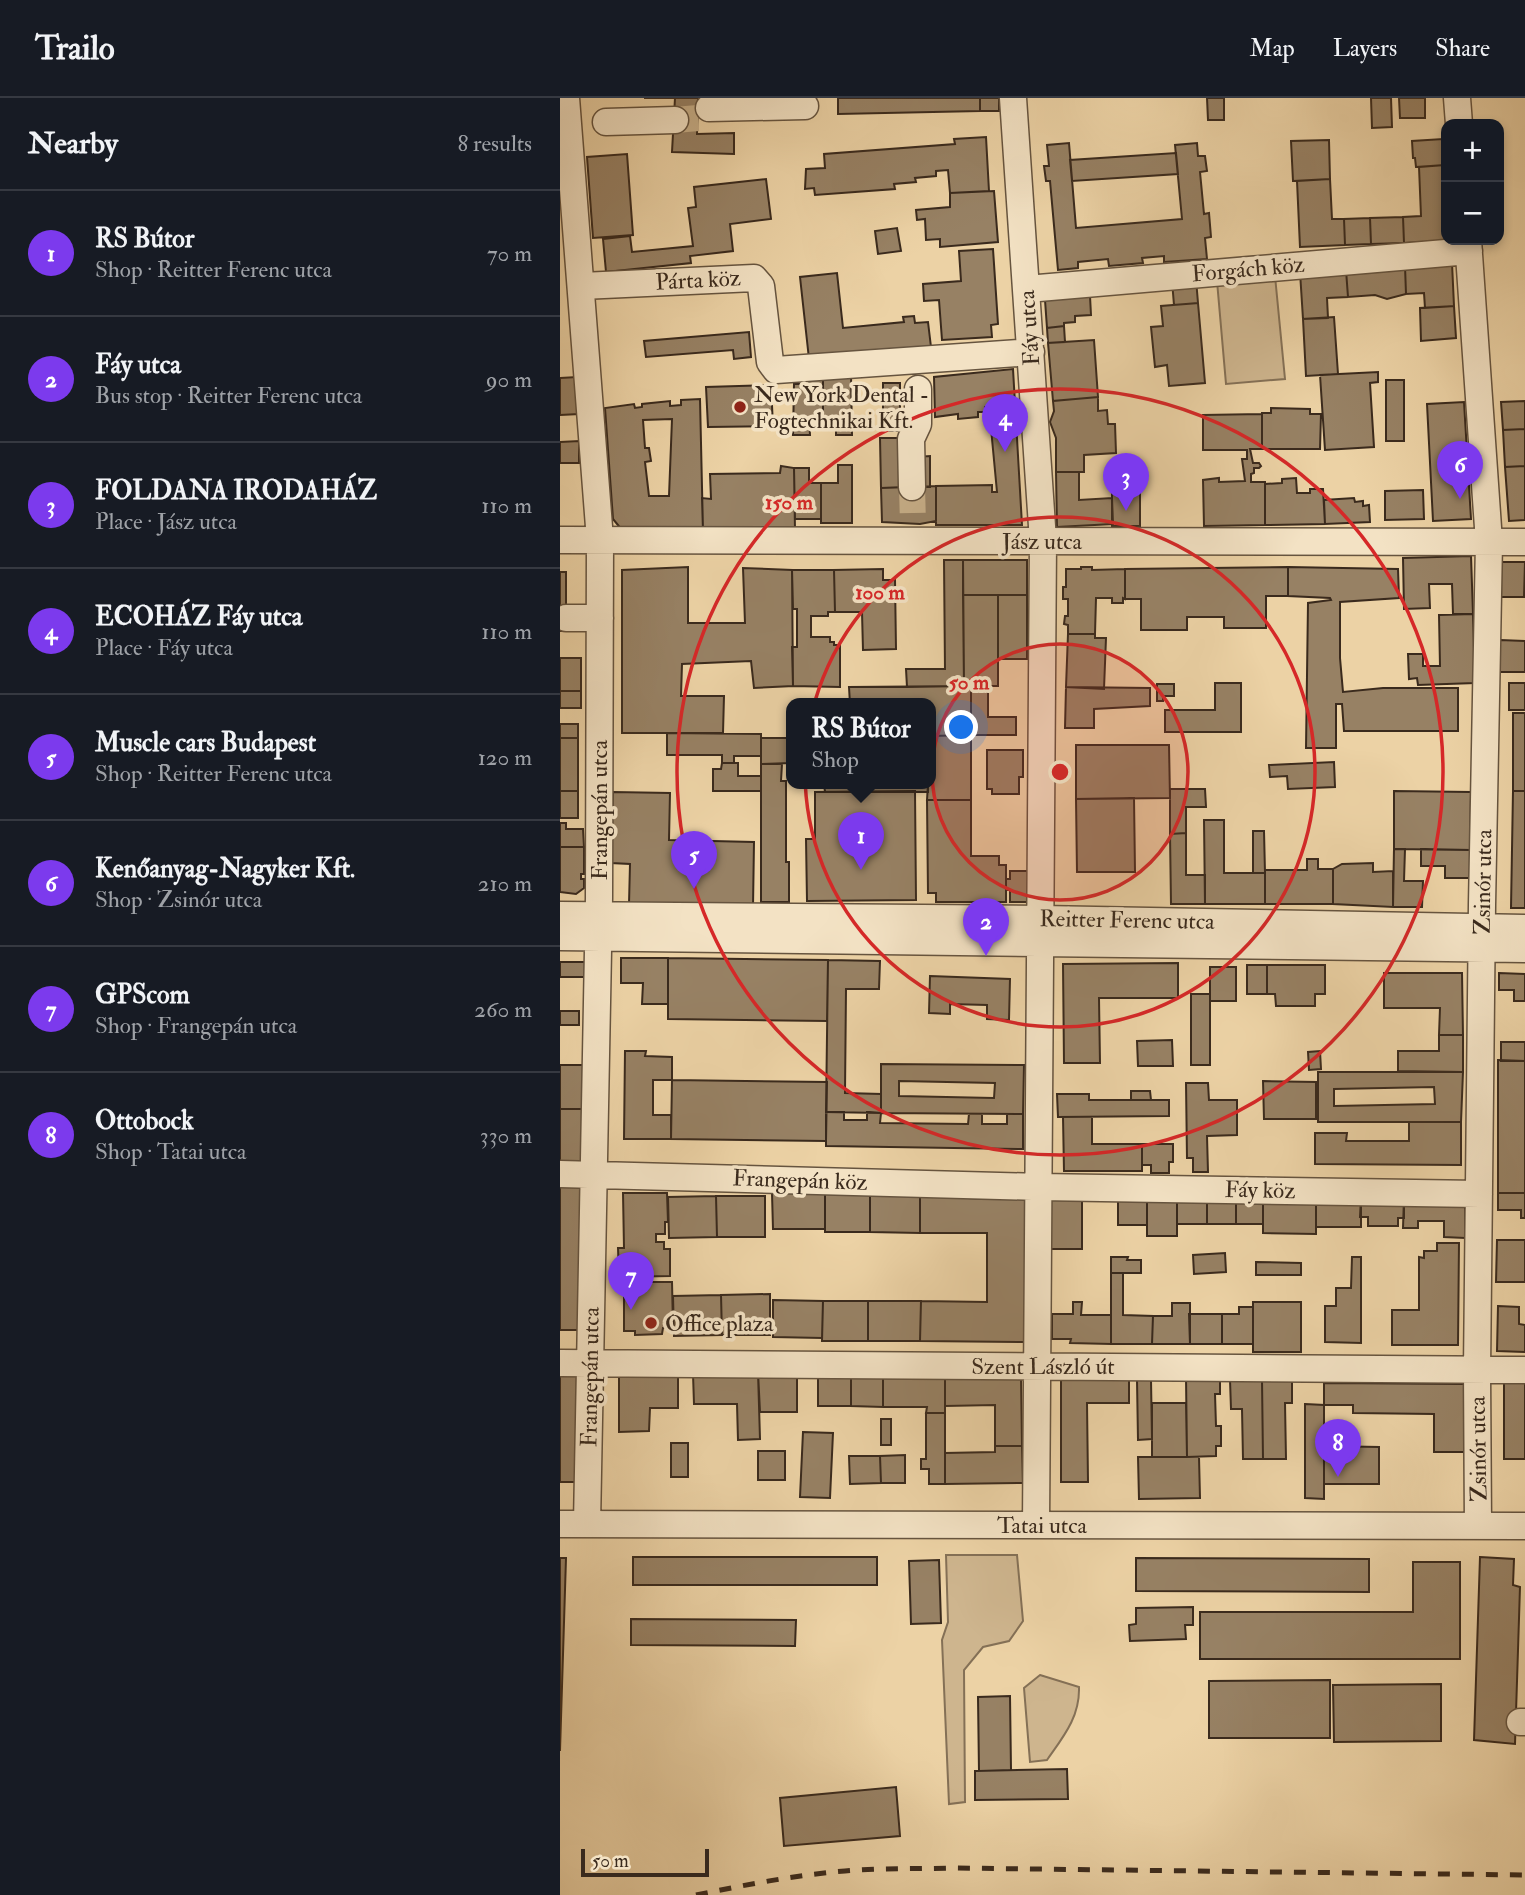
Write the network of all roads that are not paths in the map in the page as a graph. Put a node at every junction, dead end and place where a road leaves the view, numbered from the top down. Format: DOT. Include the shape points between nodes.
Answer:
graph roads {
  1 [pos="566,98"];
  2 [pos="1013,98"];
  3 [pos="1457,98"];
  4 [pos="805,106"];
  5 [pos="697,111"];
  6 [pos="1459,119"];
  7 [pos="606,122"];
  8 [pos="1469,245"];
  9 [pos="582,286"];
  10 [pos="1027,289"];
  11 [pos="1031,352"];
  12 [pos="918,389"];
  13 [pos="912,487"];
  14 [pos="560,540"];
  15 [pos="600,540"];
  16 [pos="1043,541"];
  17 [pos="1489,542"];
  18 [pos="1525,542"];
  19 [pos="566,618"];
  20 [pos="600,618"];
  21 [pos="560,915"];
  22 [pos="599,927"];
  23 [pos="1525,928"];
  24 [pos="1042,931"];
  25 [pos="560,937"];
  26 [pos="1482,938"];
  27 [pos="1525,949"];
  28 [pos="560,1174"];
  29 [pos="594,1174"];
  30 [pos="1040,1187"];
  31 [pos="1479,1194"];
  32 [pos="560,1363"];
  33 [pos="590,1363"];
  34 [pos="1039,1366"];
  35 [pos="1525,1370"];
  36 [pos="1477,1371"];
  37 [pos="560,1524"];
  38 [pos="1037,1525"];
  39 [pos="1478,1526"];
  40 [pos="1525,1526"];
  41 [pos="594,1529"];
  1 -- 9 [label="street, Frangepán utca"];
  2 -- 10 [label="street, Fáy utca"];
  3 -- 6 [label="street"];
  4 -- 5 [label="street"];
  5 -- 7 [label="street"];
  8 -- 10 [label="street, Forgách köz"];
  8 -- 17 [label="street, Zsinór utca"];
  9 -- 11 [label="street, Párta köz" via="754,278 761,286 770,362 776,370"];
  9 -- 15 [label="street, Frangepán utca"];
  10 -- 11 [label="street, Fáy utca"];
  11 -- 16 [label="street, Fáy utca"];
  12 -- 13 [label="street" via="918,424 911,439"];
  14 -- 15 [label="street, Jász utca"];
  15 -- 16 [label="street, Jász utca" via="913,532"];
  15 -- 20 [label="street, Frangepán utca"];
  16 -- 17 [label="street, Jász utca"];
  16 -- 24 [label="street, Fáy utca"];
  17 -- 18 [label="street, Jász utca"];
  17 -- 26 [label="street, Zsinór utca"];
  19 -- 20 [label="street"];
  20 -- 22 [label="street, Frangepán utca"];
  21 -- 22 [label="street, Reitter Ferenc utca"];
  22 -- 24 [label="street, Reitter Ferenc utca"];
  22 -- 25 [label="street, Reitter Ferenc utca"];
  22 -- 29 [label="street, Frangepán utca"];
  23 -- 26 [label="street, Reitter Ferenc utca"];
  24 -- 26 [label="street, Reitter Ferenc utca"];
  24 -- 30 [label="street, Fáy utca"];
  26 -- 27 [label="street, Reitter Ferenc utca"];
  26 -- 31 [label="street, Zsinór utca"];
  28 -- 29 [label="street, Frangepán köz"];
  29 -- 30 [label="street, Frangepán köz"];
  29 -- 33 [label="street, Frangepán utca"];
  30 -- 31 [label="street, Fáy köz"];
  30 -- 34 [label="street, Fáy utca"];
  31 -- 36 [label="street, Zsinór utca"];
  32 -- 33 [label="street, Szent László út"];
  33 -- 34 [label="street, Szent László út"];
  33 -- 41 [label="street, Frangepán utca"];
  34 -- 36 [label="street, Szent László út"];
  34 -- 38 [label="street, Fáy utca"];
  35 -- 36 [label="street, Szent László út"];
  36 -- 39 [label="street, Zsinór utca"];
  37 -- 41 [label="street, Tatai utca"];
  38 -- 39 [label="street, Tatai utca"];
  38 -- 41 [label="street, Tatai utca"];
  39 -- 40 [label="street, Tatai utca"];
}
